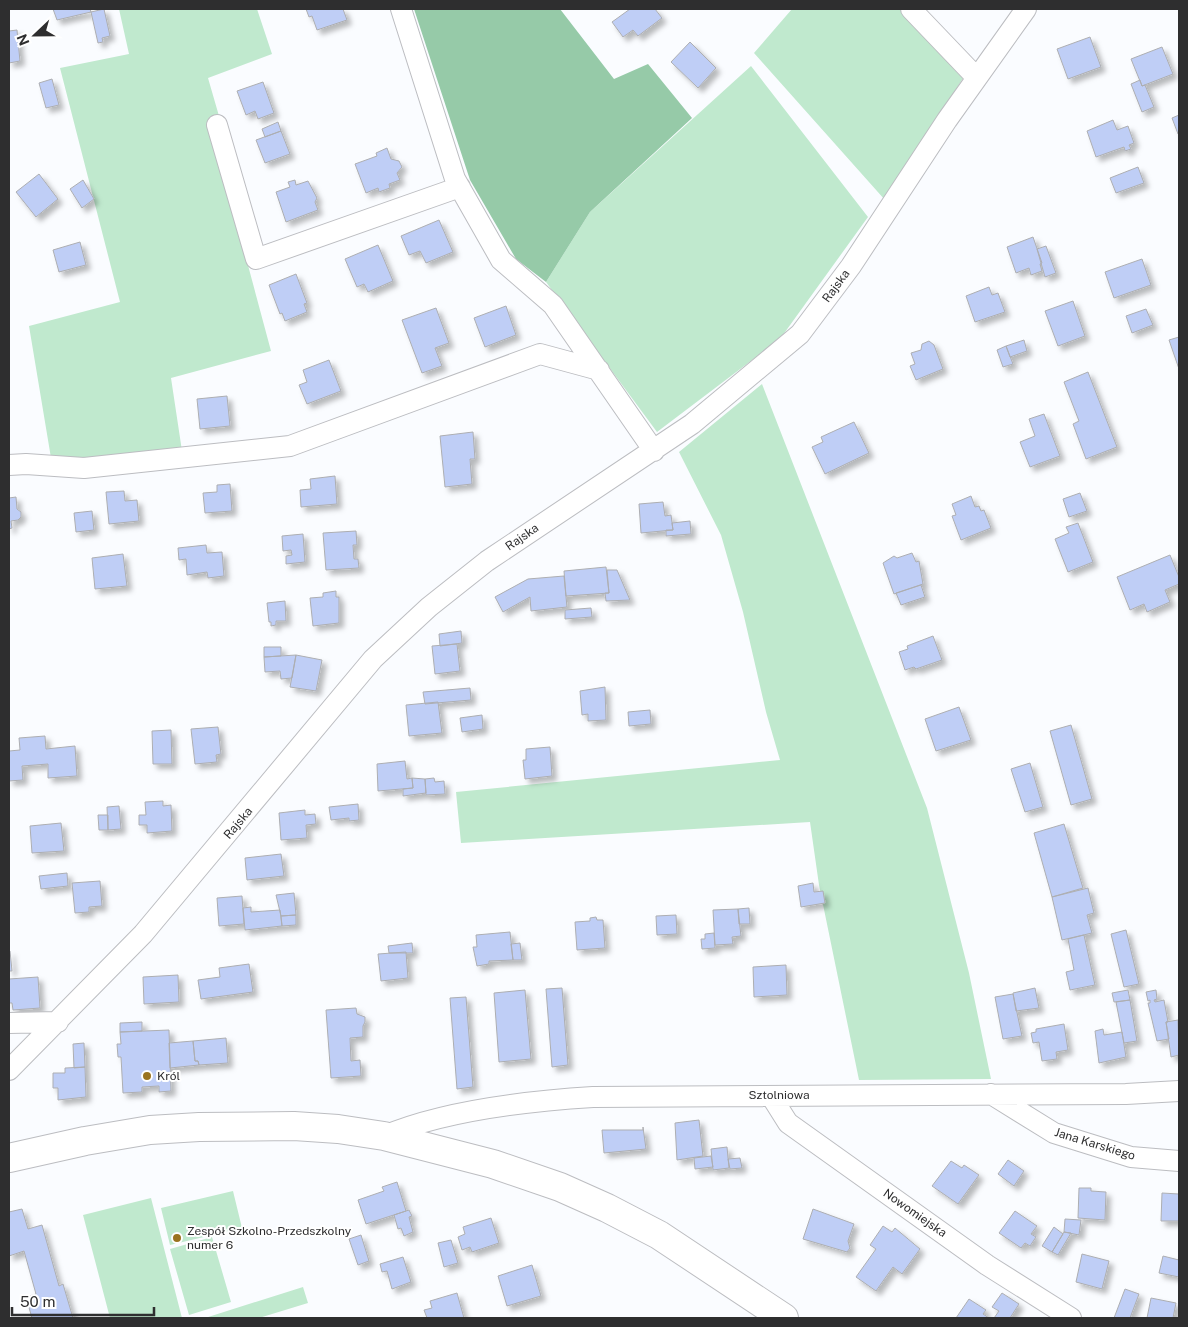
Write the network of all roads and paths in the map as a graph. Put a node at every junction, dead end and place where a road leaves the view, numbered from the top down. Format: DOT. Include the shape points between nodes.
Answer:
graph roads {
  1 [pos="400,9"];
  2 [pos="911,9"];
  3 [pos="1026,9"];
  4 [pos="977,78"];
  5 [pos="218,125"];
  6 [pos="460,187"];
  7 [pos="599,370"];
  8 [pos="654,451"];
  9 [pos="9,465"];
  10 [pos="58,1022"];
  11 [pos="9,1023"];
  12 [pos="9,1070"];
  13 [pos="1179,1091"];
  14 [pos="992,1094"];
  15 [pos="771,1096"];
  16 [pos="384,1136"];
  17 [pos="9,1158"];
  18 [pos="1179,1161"];
  19 [pos="784,1318"];
  20 [pos="1071,1318"];
  1 -- 6 [label="street"];
  2 -- 4 [label="street"];
  3 -- 4 [label="street, Rajska"];
  4 -- 8 [label="street, Rajska" via="800,334 738,388"];
  5 -- 6 [label="street" via="256,258"];
  6 -- 7 [label="street" via="501,260 553,305"];
  7 -- 8 [label="street"];
  7 -- 9 [label="street" via="540,354 290,446 84,468"];
  8 -- 10 [label="street, Rajska" via="487,561 429,607 373,659 149,927"];
  10 -- 11 [label="street"];
  10 -- 12 [label="street, Rajska"];
  13 -- 14 [label="street, Sztolniowa"];
  14 -- 15 [label="street, Sztolniowa"];
  14 -- 18 [label="street, Jana Karskiego" via="1054,1133 1131,1157"];
  15 -- 16 [label="street, Sztolniowa" via="570,1098 425,1120"];
  15 -- 20 [label="street, Nowomiejska" via="788,1123 988,1265"];
  16 -- 17 [label="street" via="294,1126 199,1127 150,1130"];
  16 -- 19 [label="street" via="493,1164 560,1187 607,1208 659,1235"];
}
